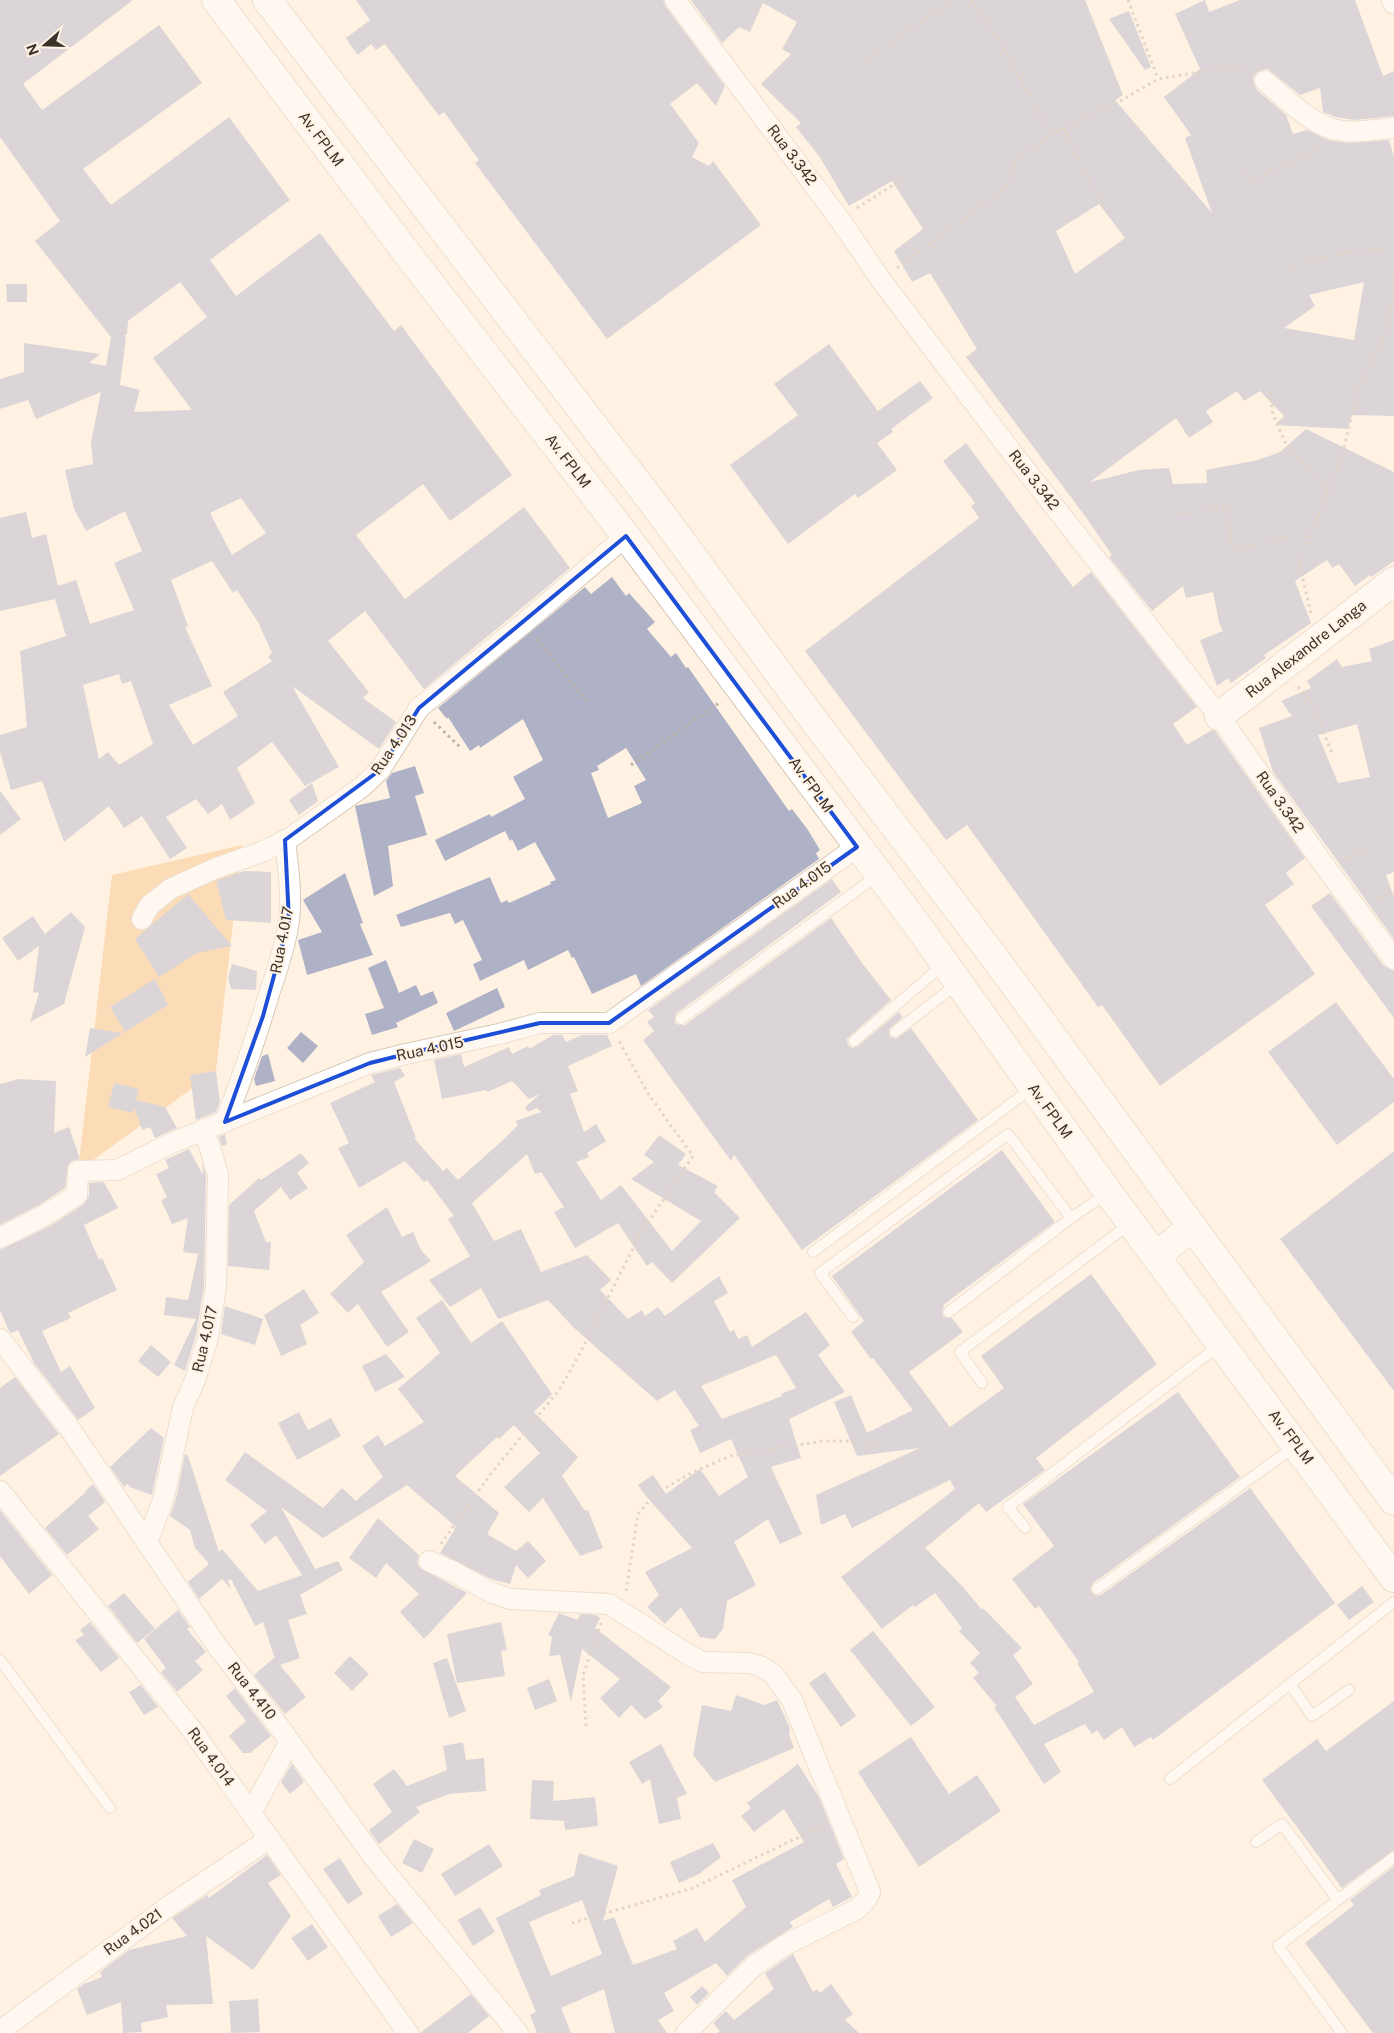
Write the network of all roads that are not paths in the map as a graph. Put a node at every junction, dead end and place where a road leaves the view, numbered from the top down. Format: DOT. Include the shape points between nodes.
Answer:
graph roads {
  1 [pos="216,0"];
  2 [pos="267,0"];
  3 [pos="674,0"];
  4 [pos="1392,0"];
  5 [pos="1394,4"];
  6 [pos="1265,81"];
  7 [pos="1394,128"];
  8 [pos="626,536"];
  9 [pos="1394,581"];
  10 [pos="1219,716"];
  11 [pos="285,840"];
  12 [pos="857,846"];
  13 [pos="879,875"];
  14 [pos="142,919"];
  15 [pos="1394,959"];
  16 [pos="951,974"];
  17 [pos="681,1019"];
  18 [pos="895,1032"];
  19 [pos="854,1041"];
  20 [pos="1033,1088"];
  21 [pos="226,1122"];
  22 [pos="204,1129"];
  23 [pos="1108,1192"];
  24 [pos="1070,1218"];
  25 [pos="1132,1222"];
  26 [pos="1192,1227"];
  27 [pos="0,1238"];
  28 [pos="813,1252"];
  29 [pos="1156,1256"];
  30 [pos="949,1312"];
  31 [pos="853,1317"];
  32 [pos="0,1339"];
  33 [pos="1221,1344"];
  34 [pos="982,1383"];
  35 [pos="1297,1445"];
  36 [pos="0,1491"];
  37 [pos="1394,1501"];
  38 [pos="1024,1528"];
  39 [pos="147,1544"];
  40 [pos="429,1561"];
  41 [pos="1394,1578"];
  42 [pos="1097,1589"];
  43 [pos="1394,1602"];
  44 [pos="0,1660"];
  45 [pos="1290,1684"];
  46 [pos="1349,1690"];
  47 [pos="290,1741"];
  48 [pos="1170,1779"];
  49 [pos="110,1808"];
  50 [pos="251,1813"];
  51 [pos="269,1839"];
  52 [pos="1256,1842"];
  53 [pos="1394,1856"];
  54 [pos="1338,1899"];
  55 [pos="0,2031"];
  56 [pos="408,2033"];
  57 [pos="518,2033"];
  58 [pos="686,2033"];
  59 [pos="1342,2033"];
  1 -- 8 [label="main road, Av. FPLM"];
  2 -- 26 [label="main road" via="656,507"];
  3 -- 10 [label="street, Rua 3.342" via="1019,462"];
  4 -- 5 [label="street"];
  6 -- 7 [label="street" via="1328,128 1344,131"];
  8 -- 11 [label="street, Rua 4.013" via="419,708 380,770 362,787"];
  8 -- 12 [label="main road, Av. FPLM"];
  9 -- 10 [label="main road, Rua Alexandre Langa"];
  10 -- 15 [label="street, Rua 3.342"];
  11 -- 14 [label="street, Rua 4.013" via="170,889 149,906"];
  11 -- 21 [label="street, Rua 4.017" via="291,890 289,921 247,1065"];
  12 -- 13 [label="main road, Av. FPLM"];
  12 -- 21 [label="street, Rua 4.015" via="609,1023 540,1022 406,1054 370,1064"];
  13 -- 16 [label="main road, Av. FPLM"];
  13 -- 17 [label="lane"];
  16 -- 18 [label="lane"];
  16 -- 19 [label="lane"];
  16 -- 20 [label="main road, Av. FPLM"];
  20 -- 23 [label="main road, Av. FPLM"];
  20 -- 28 [label="lane"];
  21 -- 22 [label="street, Rua 4.015"];
  22 -- 27 [label="street, Rua 4.015" via="117,1170 78,1171 77,1195"];
  22 -- 39 [label="street, Rua 4.017" via="218,1174 216,1287 208,1338 183,1407 164,1497"];
  23 -- 24 [label="lane"];
  23 -- 25 [label="main road, Av. FPLM"];
  24 -- 30 [label="lane"];
  24 -- 31 [label="lane" via="1008,1134 820,1273"];
  25 -- 29 [label="main road, Av. FPLM"];
  25 -- 34 [label="lane" via="960,1352"];
  26 -- 29 [label="main road"];
  26 -- 37 [label="main road"];
  29 -- 33 [label="main road, Av. FPLM"];
  32 -- 39 [label="street, Rua 4.410" via="68,1426"];
  33 -- 35 [label="main road, Av. FPLM"];
  33 -- 38 [label="lane" via="1008,1506"];
  35 -- 41 [label="main road, Av. FPLM"];
  35 -- 42 [label="lane"];
  36 -- 50 [label="street, Rua 4.014" via="183,1718"];
  39 -- 47 [label="street, Rua 4.410" via="217,1646"];
  40 -- 58 [label="street" via="510,1599 615,1609 703,1662 750,1663 762,1667 774,1674 792,1700 870,1892 857,1909 785,1945 754,1966"];
  43 -- 45 [label="lane"];
  44 -- 49 [label="lane"];
  45 -- 46 [label="lane" via="1312,1716"];
  45 -- 48 [label="lane"];
  47 -- 50 [label="street"];
  47 -- 57 [label="street, Rua 4.410" via="375,1859"];
  50 -- 51 [label="street, Rua 4.014"];
  51 -- 55 [label="street, Rua 4.021" via="161,1912"];
  51 -- 56 [label="street, Rua 4.014"];
  52 -- 54 [label="lane" via="1282,1824"];
  53 -- 54 [label="lane"];
  54 -- 59 [label="lane" via="1278,1946"];
}
